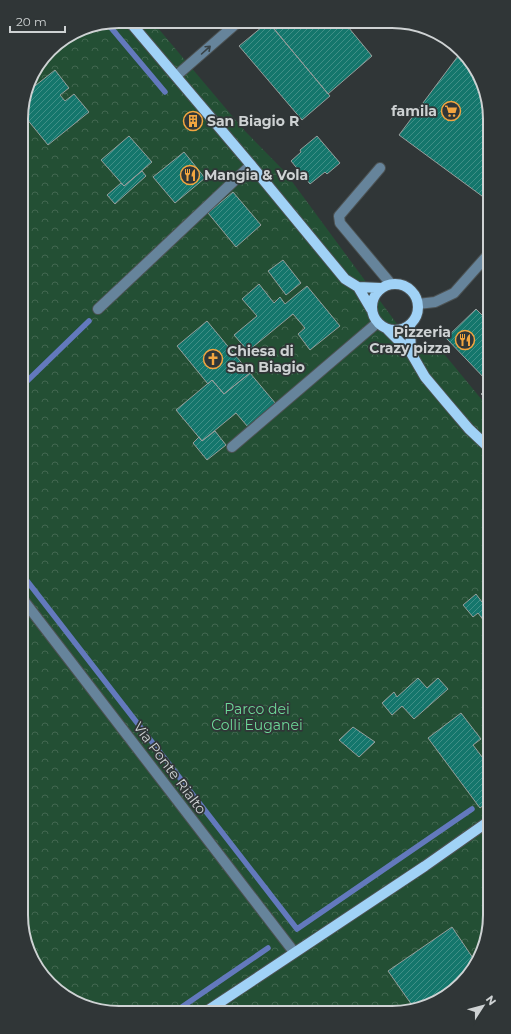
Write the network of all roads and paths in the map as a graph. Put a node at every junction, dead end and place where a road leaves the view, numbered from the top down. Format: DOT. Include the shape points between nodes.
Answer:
graph roads {
  1 [pos="135,28"];
  2 [pos="231,28"];
  3 [pos="176,76"];
  4 [pos="252,165"];
  5 [pos="380,168"];
  6 [pos="483,260"];
  7 [pos="386,286"];
  8 [pos="358,287"];
  9 [pos="418,304"];
  10 [pos="98,309"];
  11 [pos="371,309"];
  12 [pos="377,323"];
  13 [pos="410,326"];
  14 [pos="388,330"];
  15 [pos="411,353"];
  16 [pos="483,442"];
  17 [pos="232,447"];
  18 [pos="28,606"];
  19 [pos="483,825"];
  20 [pos="294,952"];
  21 [pos="214,1006"];
  1 -- 3 [label="main road"];
  3 -- 2 [label="street, one-way"];
  3 -- 4 [label="main road"];
  4 -- 8 [label="main road" via="345,279"];
  4 -- 10 [label="street"];
  5 -- 7 [label="street" via="339,216 340,223 379,268"];
  6 -- 9 [label="street" via="454,293 439,301"];
  7 -- 8 [label="main road"];
  7 -- 9 [label="main road" via="398,284 412,290"];
  7 -- 11 [label="main road" via="376,294"];
  8 -- 11 [label="main road"];
  9 -- 13 [label="main road" via="417,316"];
  11 -- 12 [label="main road"];
  12 -- 14 [label="main road"];
  12 -- 17 [label="street"];
  13 -- 14 [label="main road" via="395,331"];
  13 -- 15 [label="main road"];
  14 -- 15 [label="main road"];
  15 -- 16 [label="main road" via="425,377"];
  18 -- 20 [label="street, Via Ponte Rialto"];
  19 -- 20 [label="main road"];
  20 -- 21 [label="main road"];
}
